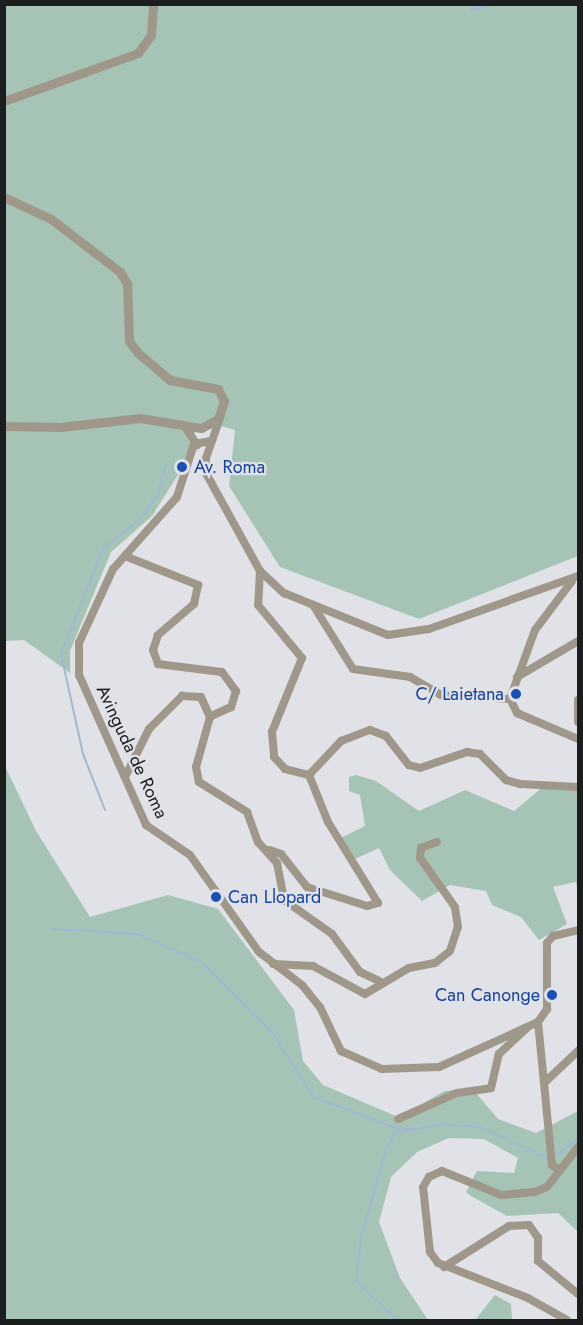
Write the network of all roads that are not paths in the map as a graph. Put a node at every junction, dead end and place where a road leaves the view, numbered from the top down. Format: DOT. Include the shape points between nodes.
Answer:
graph roads {
  1 [pos="153,4"];
  2 [pos="4,101"];
  3 [pos="4,197"];
  4 [pos="222,413"];
  5 [pos="4,426"];
  6 [pos="185,427"];
  7 [pos="203,428"];
  8 [pos="203,443"];
  9 [pos="125,556"];
  10 [pos="260,571"];
  11 [pos="575,578"];
  12 [pos="313,605"];
  13 [pos="579,641"];
  14 [pos="517,677"];
  15 [pos="510,699"];
  16 [pos="579,700"];
  17 [pos="210,717"];
  18 [pos="579,722"];
  19 [pos="579,739"];
  20 [pos="126,775"];
  21 [pos="309,775"];
  22 [pos="579,787"];
  23 [pos="437,842"];
  24 [pos="270,850"];
  25 [pos="579,930"];
  26 [pos="273,964"];
  27 [pos="379,981"];
  28 [pos="538,1022"];
  29 [pos="528,1027"];
  30 [pos="579,1051"];
  31 [pos="544,1083"];
  32 [pos="398,1119"];
  33 [pos="579,1147"];
  34 [pos="555,1167"];
  35 [pos="444,1267"];
  36 [pos="579,1294"];
  37 [pos="567,1320"];
  1 -- 2 [label="street" via="151,35 138,53"];
  3 -- 4 [label="street" via="51,219 120,272 127,283 129,341 170,380 218,389"];
  4 -- 7 [label="street"];
  4 -- 8 [label="street"];
  5 -- 6 [label="street" via="61,427 140,418"];
  6 -- 7 [label="street"];
  6 -- 8 [label="street"];
  7 -- 8 [label="street"];
  7 -- 8 [label="street, Avinguda de Roma"];
  8 -- 9 [label="street, Avinguda de Roma" via="171,508"];
  8 -- 10 [label="street" via="210,481"];
  9 -- 17 [label="street" via="198,585 194,604 165,625 153,650 165,667 230,677 236,691 231,707"];
  9 -- 20 [label="street, Avinguda de Roma" via="93,602 79,643 78,666"];
  10 -- 12 [label="street" via="278,589"];
  10 -- 21 [label="street" via="258,605 302,658 272,732 273,757 285,769"];
  11 -- 12 [label="street" via="429,629 388,635"];
  11 -- 14 [label="street" via="535,630"];
  12 -- 15 [label="street" via="353,669 410,677 441,695"];
  13 -- 14 [label="street"];
  14 -- 15 [label="street"];
  15 -- 19 [label="street" via="516,712"];
  16 -- 18 [label="street"];
  17 -- 20 [label="street" via="201,698 182,696 149,729"];
  17 -- 24 [label="street" via="195,775 242,806 258,842"];
  20 -- 26 [label="street, Avinguda de Roma" via="146,825 190,855 230,904 245,935"];
  21 -- 22 [label="street" via="341,741 370,730 386,736 409,765 420,768 467,752 480,754 506,780"];
  21 -- 24 [label="street" via="328,822 378,903 367,906 307,887 281,854"];
  23 -- 27 [label="street" via="421,848 420,858 455,907 458,927 450,951 435,963"];
  24 -- 27 [label="street" via="284,900 332,934 360,972"];
  25 -- 28 [label="street" via="553,936 548,943 547,1009"];
  26 -- 27 [label="street" via="313,966 365,994"];
  26 -- 29 [label="street, Avinguda de Roma" via="302,985 320,1006 341,1051 356,1062 382,1070 439,1066"];
  28 -- 29 [label="street"];
  28 -- 31 [label="street"];
  29 -- 32 [label="street" via="499,1054 491,1088 457,1093"];
  30 -- 31 [label="street"];
  31 -- 34 [label="street"];
  33 -- 34 [label="street"];
  34 -- 35 [label="street" via="547,1187 515,1196 489,1190 452,1172 429,1177 424,1212 430,1252"];
  35 -- 36 [label="street" via="509,1226 529,1225 538,1238 538,1261"];
  35 -- 37 [label="street" via="528,1298"];
}
